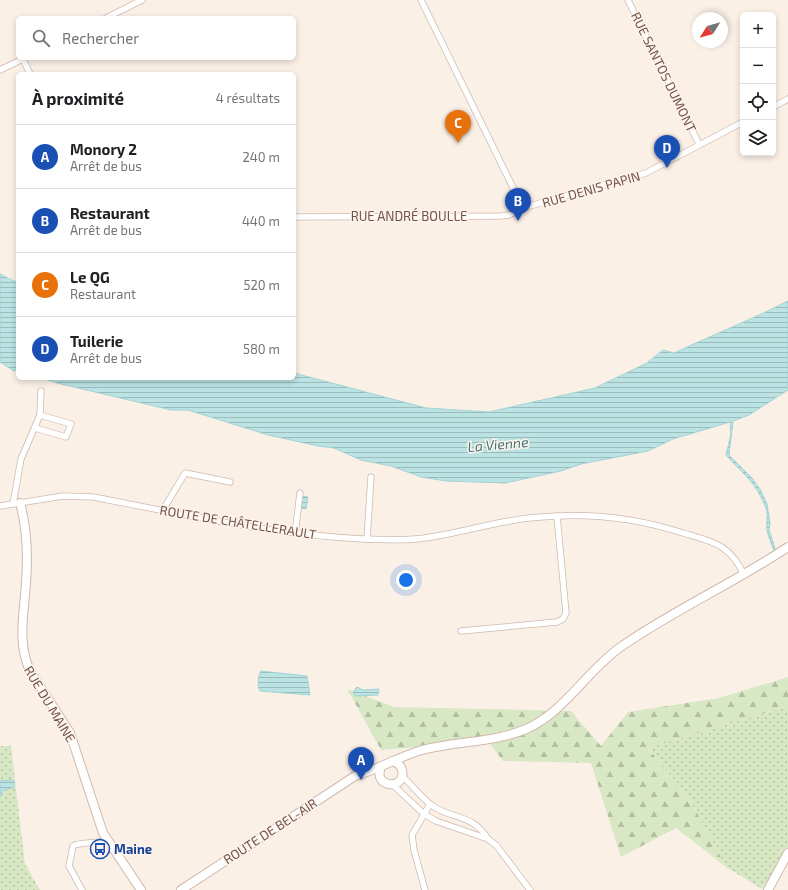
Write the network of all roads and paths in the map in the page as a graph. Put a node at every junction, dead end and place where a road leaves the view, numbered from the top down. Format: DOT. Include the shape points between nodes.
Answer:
graph roads {
  1 [pos="142,0"];
  2 [pos="420,0"];
  3 [pos="628,0"];
  4 [pos="110,16"];
  5 [pos="22,60"];
  6 [pos="24,60"];
  7 [pos="0,70"];
  8 [pos="29,72"];
  9 [pos="788,99"];
  10 [pos="776,105"];
  11 [pos="740,124"];
  12 [pos="699,144"];
  13 [pos="523,208"];
  14 [pos="296,217"];
  15 [pos="41,391"];
  16 [pos="40,415"];
  17 [pos="35,428"];
  18 [pos="371,477"];
  19 [pos="230,482"];
  20 [pos="300,493"];
  21 [pos="16,504"];
  22 [pos="0,506"];
  23 [pos="163,510"];
  24 [pos="557,516"];
  25 [pos="294,534"];
  26 [pos="367,539"];
  27 [pos="788,547"];
  28 [pos="744,575"];
  29 [pos="461,631"];
  30 [pos="417,752"];
  31 [pos="394,762"];
  32 [pos="381,767"];
  33 [pos="402,773"];
  34 [pos="361,774"];
  35 [pos="380,778"];
  36 [pos="393,784"];
  37 [pos="430,804"];
  38 [pos="424,814"];
  39 [pos="488,839"];
  40 [pos="107,841"];
  41 [pos="788,853"];
  42 [pos="82,890"];
  43 [pos="141,890"];
  44 [pos="181,890"];
  45 [pos="425,890"];
  46 [pos="530,890"];
  47 [pos="768,890"];
  1 -- 4 [label="street"];
  2 -- 13 [label="street"];
  3 -- 12 [label="street, RUE SANTOS DUMONT"];
  5 -- 7 [label="street"];
  6 -- 8 [label="street"];
  9 -- 10 [label="street"];
  11 -- 12 [label="street, RUE DENIS PAPIN"];
  12 -- 13 [label="street, RUE DENIS PAPIN" via="641,175"];
  13 -- 14 [label="street, RUE ANDRÉ BOULLE" via="500,216"];
  15 -- 16 [label="street"];
  16 -- 17 [label="street"];
  16 -- 17 [label="street" via="71,424 66,437"];
  17 -- 21 [label="street" via="21,459"];
  18 -- 26 [label="street"];
  19 -- 23 [label="street" via="185,473"];
  20 -- 25 [label="street"];
  21 -- 22 [label="street, ROUTE DE CHÂTELLERAULT"];
  21 -- 23 [label="street, ROUTE DE CHÂTELLERAULT" via="63,496 93,497"];
  21 -- 40 [label="street, RUE DU MAINE" via="24,519 25,532 26,581 21,639 25,661 70,733"];
  23 -- 25 [label="street, ROUTE DE CHÂTELLERAULT"];
  24 -- 26 [label="street, ROUTE DE CHÂTELLERAULT" via="505,521 423,538"];
  24 -- 28 [label="street, ROUTE DE CHÂTELLERAULT" via="596,517 645,523 715,543 728,550"];
  24 -- 29 [label="street" via="566,613 563,619 557,622"];
  25 -- 26 [label="street, ROUTE DE CHÂTELLERAULT"];
  27 -- 28 [label="street"];
  28 -- 30 [label="street" via="621,647 551,713 535,724 503,736"];
  30 -- 31 [label="street"];
  30 -- 33 [label="street" via="408,760"];
  31 -- 32 [label="street" via="386,762"];
  31 -- 33 [label="street" via="399,764"];
  32 -- 34 [label="street, ROUTE DE BEL-AIR"];
  32 -- 35 [label="street"];
  33 -- 36 [label="street" via="399,782"];
  33 -- 37 [label="street"];
  34 -- 35 [label="street"];
  34 -- 44 [label="street, ROUTE DE BEL-AIR" via="345,781"];
  35 -- 36 [label="street" via="386,783"];
  36 -- 38 [label="street"];
  37 -- 38 [label="street"];
  37 -- 39 [label="street" via="470,820 483,830"];
  38 -- 39 [label="street"];
  38 -- 45 [label="street" via="412,836"];
  39 -- 46 [label="street" via="496,844"];
  40 -- 42 [label="street" via="73,846 69,866"];
  40 -- 43 [label="street, RUE DU MAINE"];
  41 -- 47 [label="street"];
}
